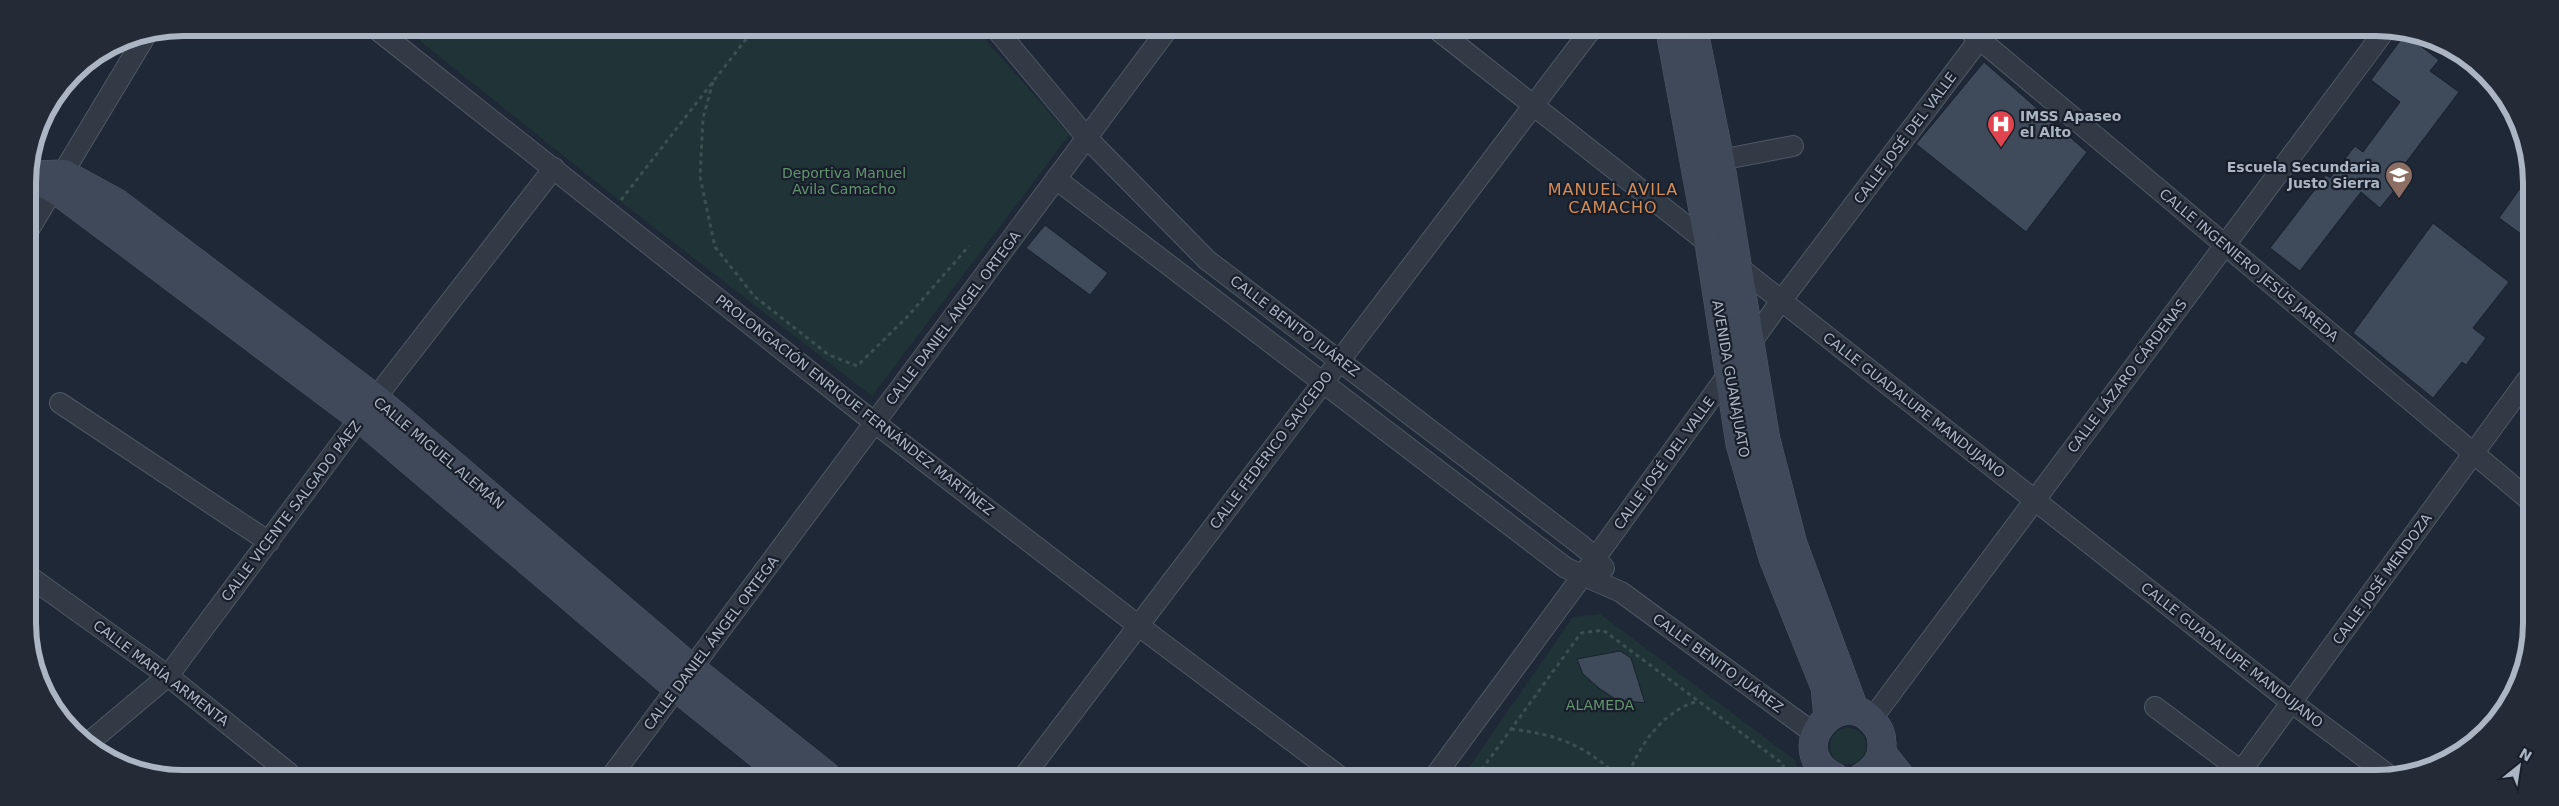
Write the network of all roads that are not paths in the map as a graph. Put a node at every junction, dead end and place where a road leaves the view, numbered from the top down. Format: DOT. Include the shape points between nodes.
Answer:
graph roads {
  1 [pos="386,36"];
  2 [pos="1001,36"];
  3 [pos="1163,36"];
  4 [pos="1446,36"];
  5 [pos="1586,36"];
  6 [pos="1671,36"];
  7 [pos="1695,36"];
  8 [pos="1978,36"];
  9 [pos="1981,36"];
  10 [pos="2380,36"];
  11 [pos="142,42"];
  12 [pos="1534,105"];
  13 [pos="1087,138"];
  14 [pos="1793,146"];
  15 [pos="1720,160"];
  16 [pos="554,168"];
  17 [pos="37,177"];
  18 [pos="1056,179"];
  19 [pos="59,182"];
  20 [pos="37,217"];
  21 [pos="1709,243"];
  22 [pos="2225,246"];
  23 [pos="1739,265"];
  24 [pos="1781,301"];
  25 [pos="1750,346"];
  26 [pos="1339,360"];
  27 [pos="1729,374"];
  28 [pos="1322,382"];
  29 [pos="2523,387"];
  30 [pos="60,403"];
  31 [pos="368,408"];
  32 [pos="875,423"];
  33 [pos="2474,453"];
  34 [pos="2523,495"];
  35 [pos="2034,499"];
  36 [pos="269,542"];
  37 [pos="1596,558"];
  38 [pos="1584,575"];
  39 [pos="36,581"];
  40 [pos="1621,592"];
  41 [pos="1139,626"];
  42 [pos="168,676"];
  43 [pos="684,678"];
  44 [pos="2292,702"];
  45 [pos="2155,708"];
  46 [pos="1863,715"];
  47 [pos="1822,725"];
  48 [pos="93,739"];
  49 [pos="1882,752"];
  50 [pos="1330,769"];
  51 [pos="1440,769"];
  52 [pos="1823,769"];
  53 [pos="1871,769"];
  54 [pos="1895,769"];
  55 [pos="2232,769"];
  56 [pos="2242,769"];
  57 [pos="2380,769"];
  58 [pos="284,770"];
  59 [pos="616,770"];
  60 [pos="780,770"];
  61 [pos="818,770"];
  62 [pos="1029,770"];
  1 -- 16 [label="street, PROLONGACIÓN ENRIQUE FERNÁNDEZ MARTÍNEZ"];
  2 -- 13 [label="street, CALLE BENITO JUÁREZ"];
  3 -- 13 [label="street, CALLE DANIEL ÁNGEL ORTEGA"];
  4 -- 12 [label="street, CALLE GUADALUPE MANDUJANO"];
  5 -- 12 [label="street, CALLE FEDERICO SAUCEDO"];
  6 -- 21 [label="street, AVENIDA GUANAJUATO"];
  7 -- 15 [label="street, AVENIDA GUANAJUATO"];
  8 -- 24 [label="street, CALLE JOSÉ DEL VALLE"];
  9 -- 22 [label="street, CALLE INGENIERO JESÚS JAREDA"];
  10 -- 22 [label="street, CALLE LÁZARO CÁRDENAS"];
  11 -- 19 [label="street"];
  12 -- 21 [label="street, CALLE GUADALUPE MANDUJANO"];
  12 -- 26 [label="street, CALLE FEDERICO SAUCEDO"];
  13 -- 18 [label="street, CALLE DANIEL ÁNGEL ORTEGA"];
  13 -- 26 [label="street, CALLE BENITO JUÁREZ" via="1208,260"];
  14 -- 15 [label="street"];
  15 -- 23 [label="street, AVENIDA GUANAJUATO"];
  16 -- 31 [label="street, CALLE VICENTE SALGADO PÁEZ"];
  16 -- 32 [label="street, PROLONGACIÓN ENRIQUE FERNÁNDEZ MARTÍNEZ"];
  17 -- 19 [label="street, CALLE MIGUEL ALEMÁN"];
  18 -- 28 [label="street, CALLE BENITO JUÁREZ"];
  18 -- 32 [label="street, CALLE DANIEL ÁNGEL ORTEGA"];
  19 -- 20 [label="street"];
  19 -- 31 [label="street, CALLE MIGUEL ALEMÁN"];
  21 -- 23 [label="street, CALLE GUADALUPE MANDUJANO"];
  21 -- 27 [label="street, AVENIDA GUANAJUATO"];
  22 -- 33 [label="street, CALLE INGENIERO JESÚS JAREDA"];
  22 -- 35 [label="street, CALLE LÁZARO CÁRDENAS"];
  23 -- 24 [label="street, CALLE GUADALUPE MANDUJANO"];
  23 -- 25 [label="street, AVENIDA GUANAJUATO"];
  24 -- 25 [label="street, CALLE JOSÉ DEL VALLE"];
  24 -- 35 [label="street, CALLE GUADALUPE MANDUJANO"];
  25 -- 27 [label="street, CALLE JOSÉ DEL VALLE"];
  25 -- 46 [label="street, AVENIDA GUANAJUATO" via="1766,440 1793,544"];
  26 -- 28 [label="street, CALLE FEDERICO SAUCEDO"];
  26 -- 37 [label="street, CALLE BENITO JUÁREZ"];
  27 -- 37 [label="street, CALLE JOSÉ DEL VALLE"];
  27 -- 47 [label="street, AVENIDA GUANAJUATO" via="1743,453 1774,558 1825,687"];
  28 -- 38 [label="street, CALLE BENITO JUÁREZ" via="1566,568"];
  28 -- 41 [label="street, CALLE FEDERICO SAUCEDO"];
  29 -- 33 [label="street, CALLE JOSÉ MENDOZA"];
  30 -- 36 [label="street"];
  31 -- 36 [label="street, CALLE VICENTE SALGADO PÁEZ"];
  31 -- 43 [label="street, CALLE MIGUEL ALEMÁN"];
  32 -- 41 [label="street, PROLONGACIÓN ENRIQUE FERNÁNDEZ MARTÍNEZ"];
  32 -- 43 [label="street, CALLE DANIEL ÁNGEL ORTEGA"];
  33 -- 34 [label="street, CALLE INGENIERO JESÚS JAREDA"];
  33 -- 44 [label="street, CALLE JOSÉ MENDOZA"];
  35 -- 44 [label="street, CALLE GUADALUPE MANDUJANO"];
  35 -- 46 [label="street, CALLE LÁZARO CÁRDENAS"];
  36 -- 42 [label="street, CALLE VICENTE SALGADO PÁEZ"];
  37 -- 38 [label="street, CALLE JOSÉ DEL VALLE"];
  37 -- 40 [label="street, CALLE BENITO JUÁREZ"];
  38 -- 40 [label="street, CALLE BENITO JUÁREZ"];
  38 -- 51 [label="street, CALLE JOSÉ DEL VALLE"];
  39 -- 42 [label="street, CALLE MARÍA ARMENTA"];
  40 -- 47 [label="street, CALLE BENITO JUÁREZ"];
  41 -- 50 [label="street, PROLONGACIÓN ENRIQUE FERNÁNDEZ MARTÍNEZ"];
  41 -- 62 [label="street, CALLE FEDERICO SAUCEDO"];
  42 -- 48 [label="street, CALLE VICENTE SALGADO PÁEZ"];
  42 -- 58 [label="street, CALLE MARÍA ARMENTA"];
  43 -- 59 [label="street, CALLE DANIEL ÁNGEL ORTEGA"];
  43 -- 60 [label="street, CALLE MIGUEL ALEMÁN"];
  43 -- 61 [label="street, CALLE MIGUEL ALEMÁN"];
  44 -- 56 [label="street, CALLE JOSÉ MENDOZA"];
  44 -- 57 [label="street, CALLE GUADALUPE MANDUJANO"];
  45 -- 55 [label="street"];
  46 -- 47 [label="street" via="1841,711"];
  46 -- 49 [label="street, AVENIDA GUANAJUATO" via="1879,729 1883,740"];
  47 -- 52 [label="street, AVENIDA GUANAJUATO" via="1815,756"];
  49 -- 53 [label="street" via="1878,763"];
  49 -- 54 [label="street"];
}
